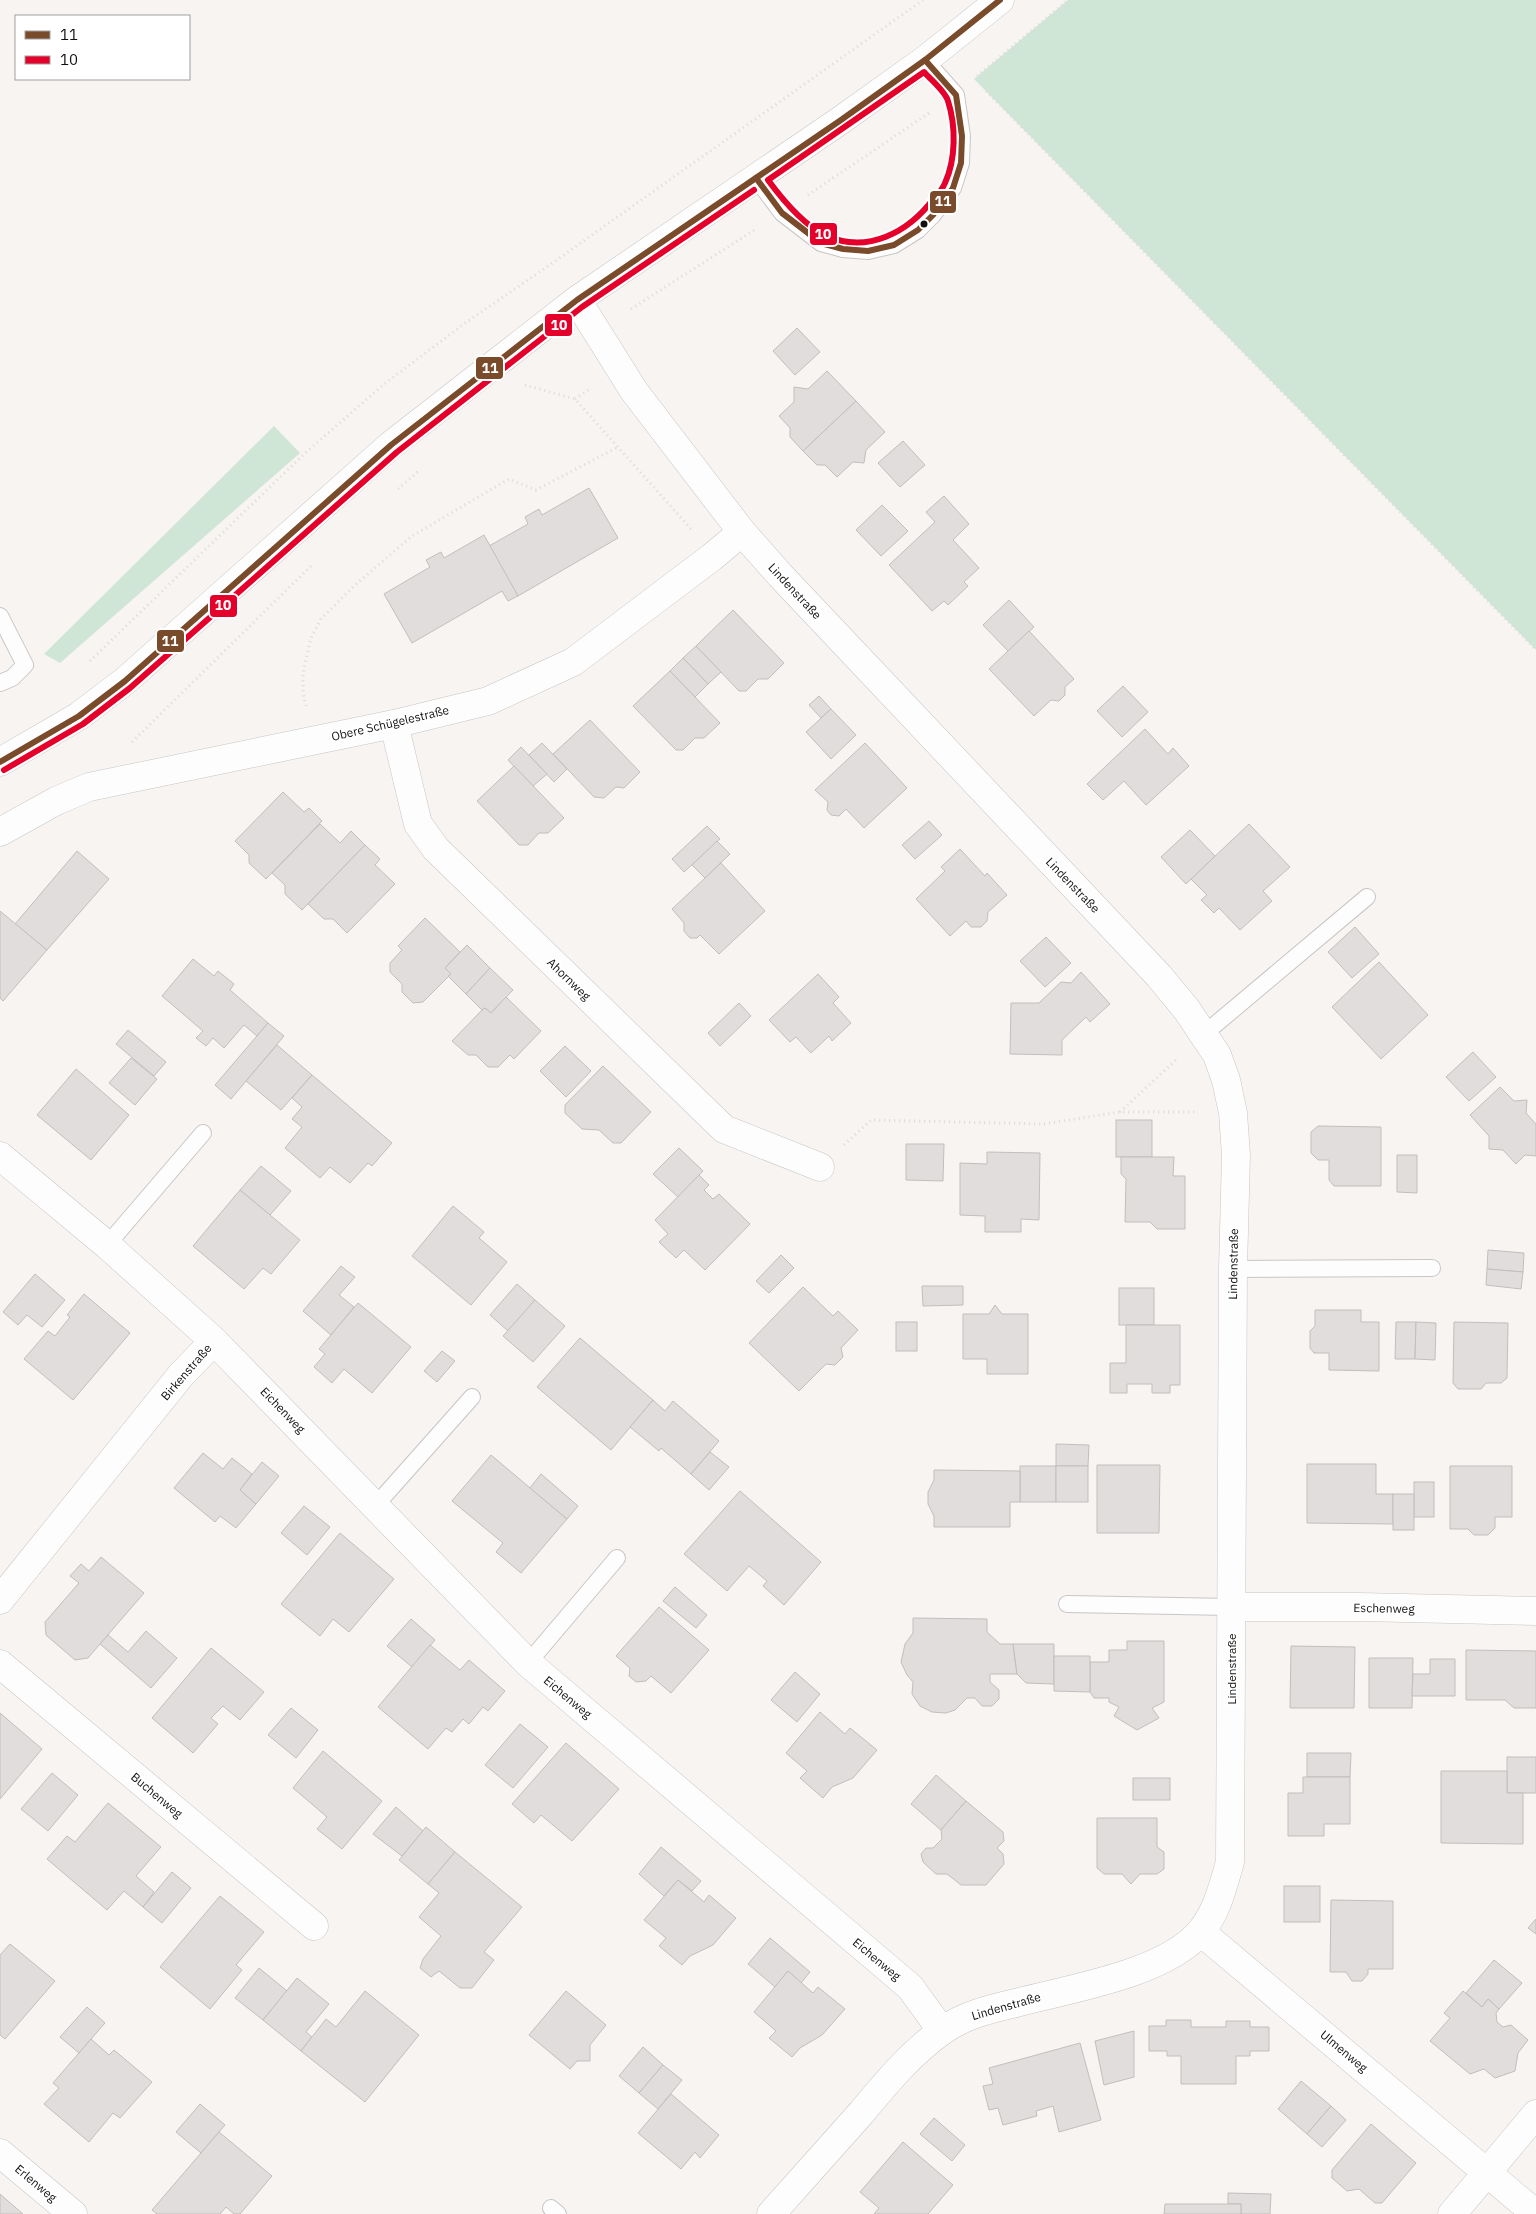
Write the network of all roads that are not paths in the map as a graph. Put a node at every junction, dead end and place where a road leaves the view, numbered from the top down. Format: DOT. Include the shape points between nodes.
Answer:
graph roads {
  1 [pos="1000,0"];
  2 [pos="925,60"];
  3 [pos="756,178"];
  4 [pos="577,300"];
  5 [pos="742,532"];
  6 [pos="0,616"];
  7 [pos="0,683"];
  8 [pos="394,724"];
  9 [pos="0,762"];
  10 [pos="0,832"];
  11 [pos="1367,897"];
  12 [pos="1204,1034"];
  13 [pos="204,1133"];
  14 [pos="0,1156"];
  15 [pos="820,1166"];
  16 [pos="107,1245"];
  17 [pos="1432,1268"];
  18 [pos="1233,1269"];
  19 [pos="214,1341"];
  20 [pos="472,1397"];
  21 [pos="376,1505"];
  22 [pos="617,1558"];
  23 [pos="0,1600"];
  24 [pos="1067,1604"];
  25 [pos="1231,1607"];
  26 [pos="1536,1611"];
  27 [pos="528,1663"];
  28 [pos="0,1664"];
  29 [pos="314,1926"];
  30 [pos="1201,1932"];
  31 [pos="942,2031"];
  32 [pos="1536,2114"];
  33 [pos="0,2152"];
  34 [pos="1487,2171"];
  35 [pos="73,2214"];
  36 [pos="771,2214"];
  37 [pos="1452,2214"];
  38 [pos="1536,2214"];
  1 -- 2 [label="street"];
  2 -- 3 [label="street"];
  2 -- 3 [label="lane" via="956,95 962,136 960,164 952,188 918,230 894,245 868,251 821,243 782,213"];
  3 -- 4 [label="street"];
  4 -- 5 [label="street, Lindenstraße" via="634,392"];
  4 -- 9 [label="street" via="391,445 125,681 79,716"];
  5 -- 8 [label="street, Obere Schügelestraße" via="573,662 488,700"];
  5 -- 12 [label="street, Lindenstraße" via="1159,976"];
  6 -- 7 [label="lane" via="25,665 12,678"];
  8 -- 10 [label="street, Obere Schügelestraße" via="90,787 56,801"];
  8 -- 15 [label="street, Ahornweg" via="418,824 436,849 724,1129"];
  11 -- 12 [label="lane"];
  12 -- 18 [label="street, Lindenstraße" via="1217,1055 1233,1113 1236,1155"];
  13 -- 16 [label="lane"];
  14 -- 16 [label="street, Birkenstraße"];
  16 -- 19 [label="street, Birkenstraße"];
  17 -- 18 [label="lane"];
  18 -- 25 [label="street, Lindenstraße"];
  19 -- 21 [label="street, Eichenweg"];
  19 -- 23 [label="street, Birkenstraße" via="181,1375"];
  20 -- 21 [label="lane"];
  21 -- 27 [label="street, Eichenweg"];
  22 -- 27 [label="lane"];
  24 -- 25 [label="lane"];
  25 -- 26 [label="street, Eschenweg"];
  25 -- 30 [label="street, Lindenstraße" via="1230,1862 1215,1908"];
  27 -- 31 [label="street, Eichenweg" via="910,1987"];
  28 -- 29 [label="street, Buchenweg"];
  30 -- 31 [label="street, Lindenstraße" via="1176,1953 1155,1964 1128,1974 990,2009 966,2017"];
  30 -- 34 [label="street, Ulmenweg"];
  31 -- 36 [label="street, Lindenstraße" via="900,2068"];
  32 -- 34 [label="street"];
  33 -- 35 [label="street, Erlenweg"];
  34 -- 37 [label="street"];
  34 -- 38 [label="street, Ulmenweg"];
}
